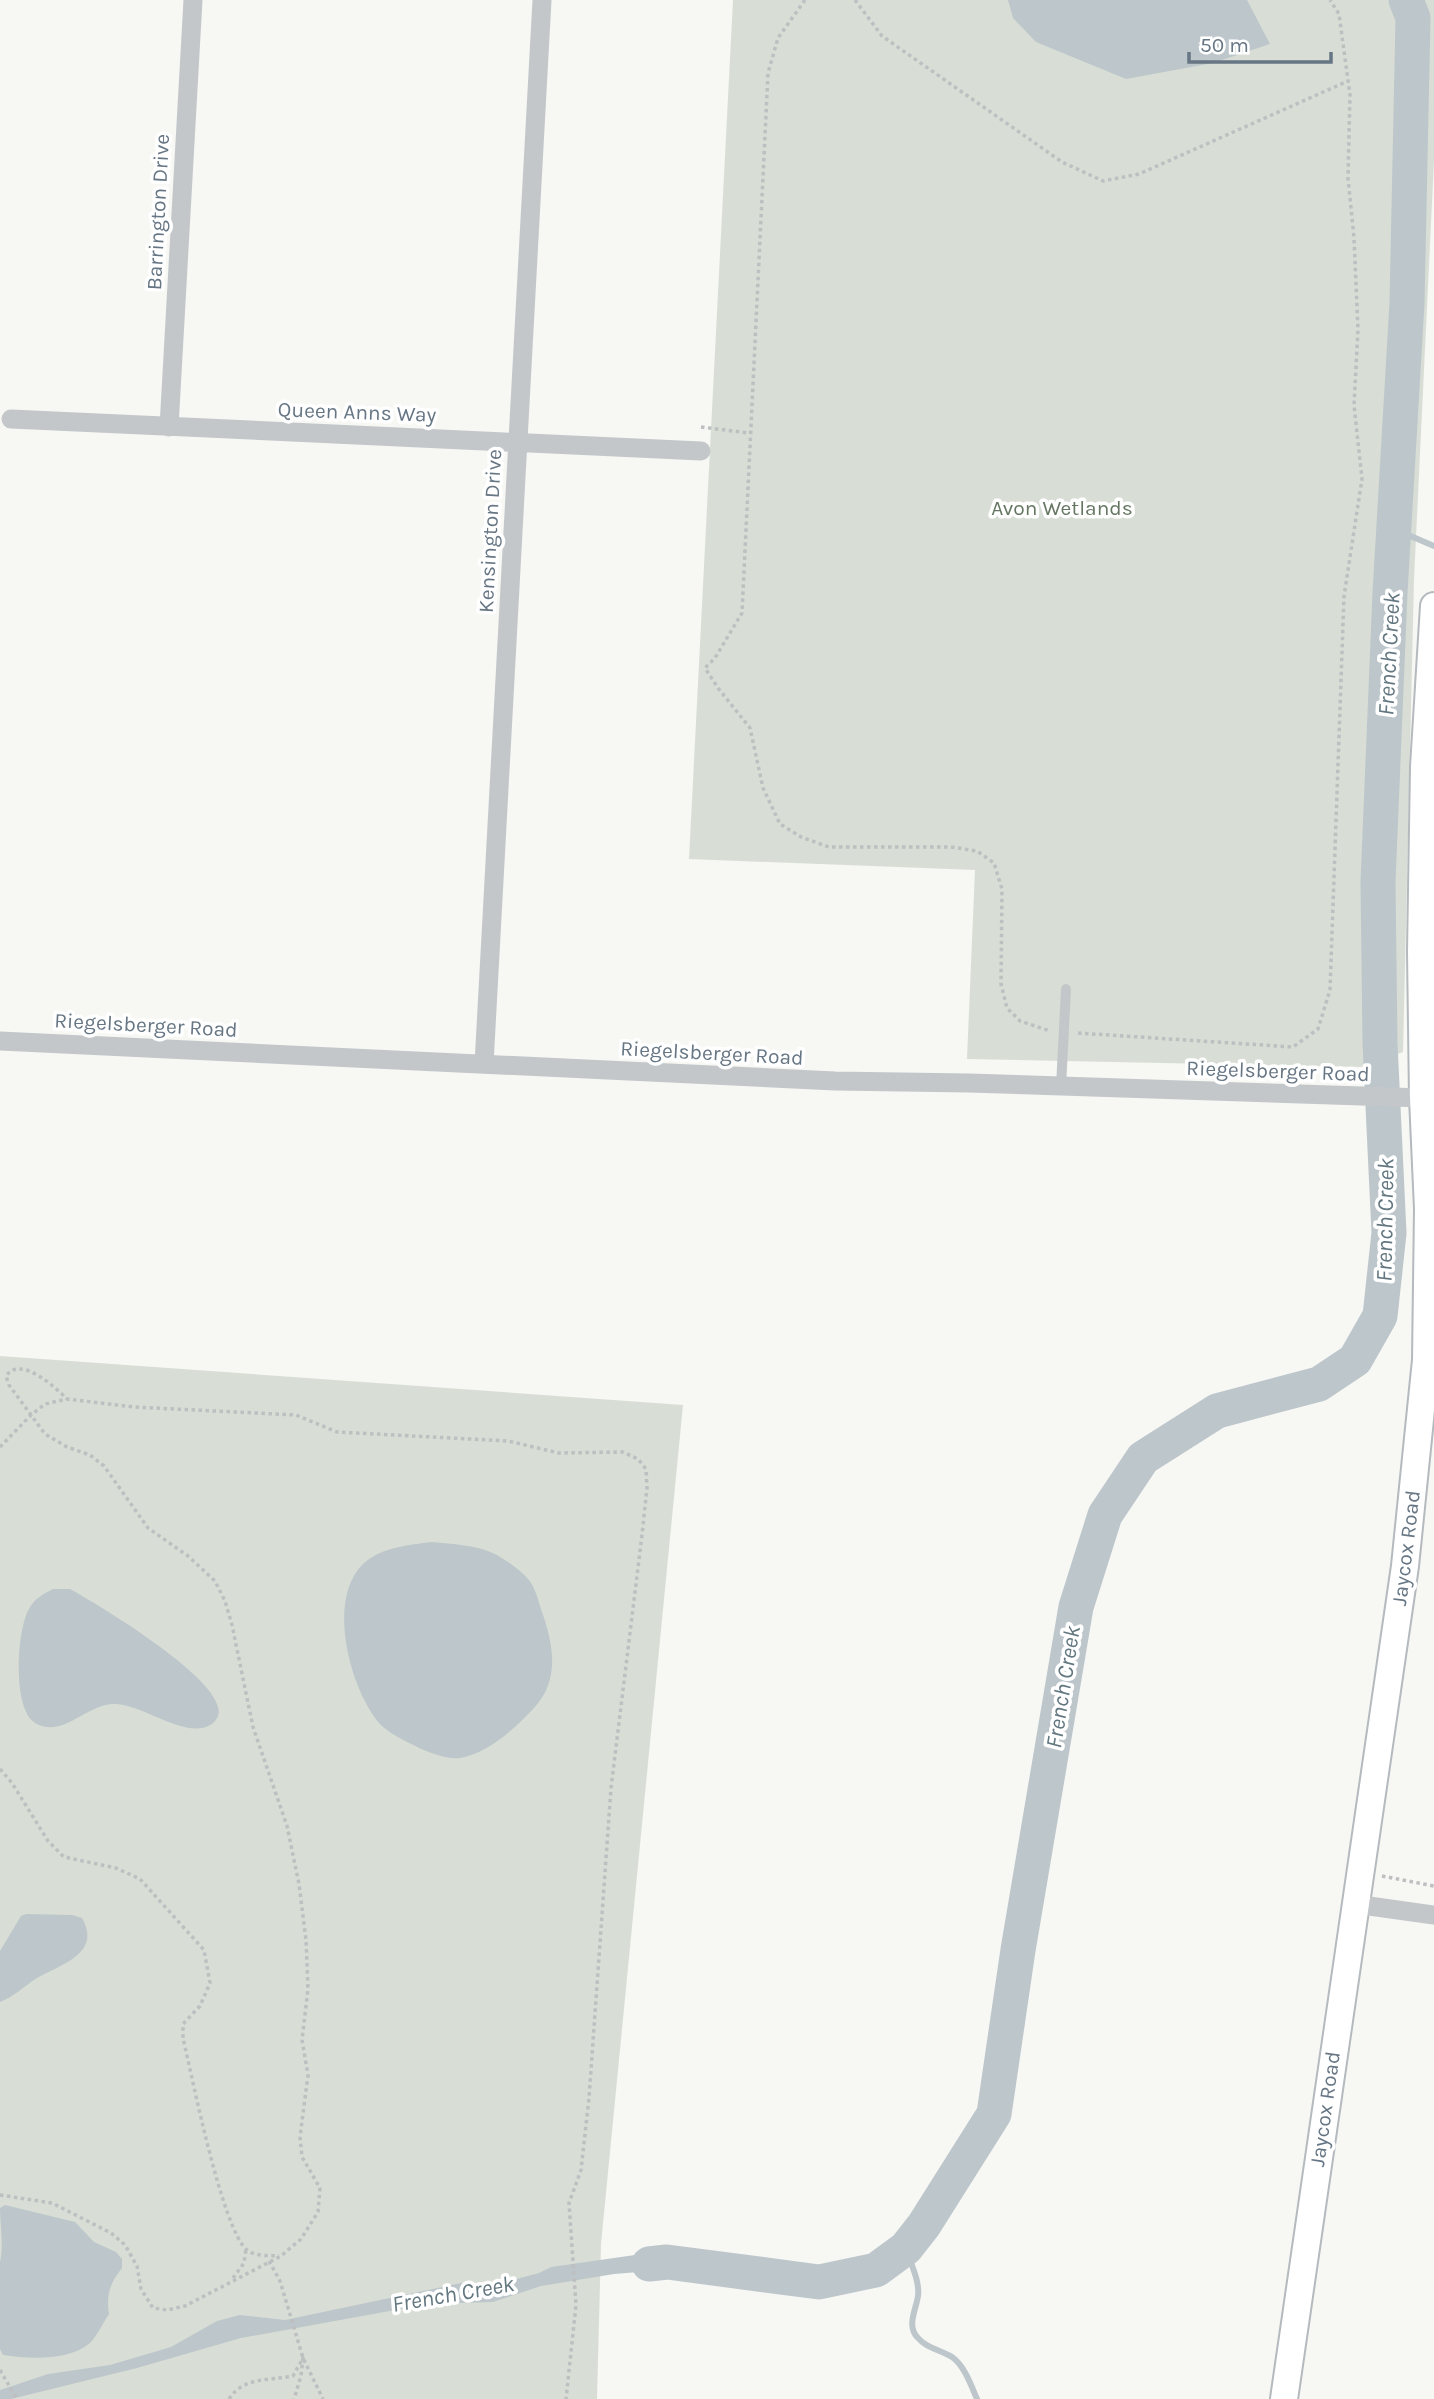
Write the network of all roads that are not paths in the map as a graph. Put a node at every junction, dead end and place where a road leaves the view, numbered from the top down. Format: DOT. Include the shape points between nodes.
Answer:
graph roads {
  1 [pos="193,0"];
  2 [pos="542,0"];
  3 [pos="11,419"];
  4 [pos="169,427"];
  5 [pos="517,442"];
  6 [pos="701,451"];
  7 [pos="1434,606"];
  8 [pos="1427,953"];
  9 [pos="1066,989"];
  10 [pos="0,1041"];
  11 [pos="484,1064"];
  12 [pos="1061,1087"];
  13 [pos="1423,1098"];
  14 [pos="1355,1905"];
  15 [pos="1434,1916"];
  16 [pos="1284,2399"];
  1 -- 4 [label="street, Barrington Drive"];
  2 -- 5 [label="street, Kensington Drive"];
  3 -- 4 [label="street, Queen Anns Way"];
  4 -- 5 [label="street, Queen Anns Way"];
  5 -- 6 [label="street, Queen Anns Way"];
  5 -- 11 [label="street, Kensington Drive"];
  7 -- 8 [label="street, Jaycox Road" via="1424,768"];
  8 -- 13 [label="street, Jaycox Road"];
  9 -- 12 [label="lane"];
  10 -- 11 [label="street, Riegelsberger Road"];
  11 -- 12 [label="street, Riegelsberger Road"];
  12 -- 13 [label="street, Riegelsberger Road"];
  13 -- 14 [label="street, Jaycox Road" via="1426,1360 1405,1566"];
  14 -- 15 [label="street"];
  14 -- 16 [label="street, Jaycox Road"];
}
